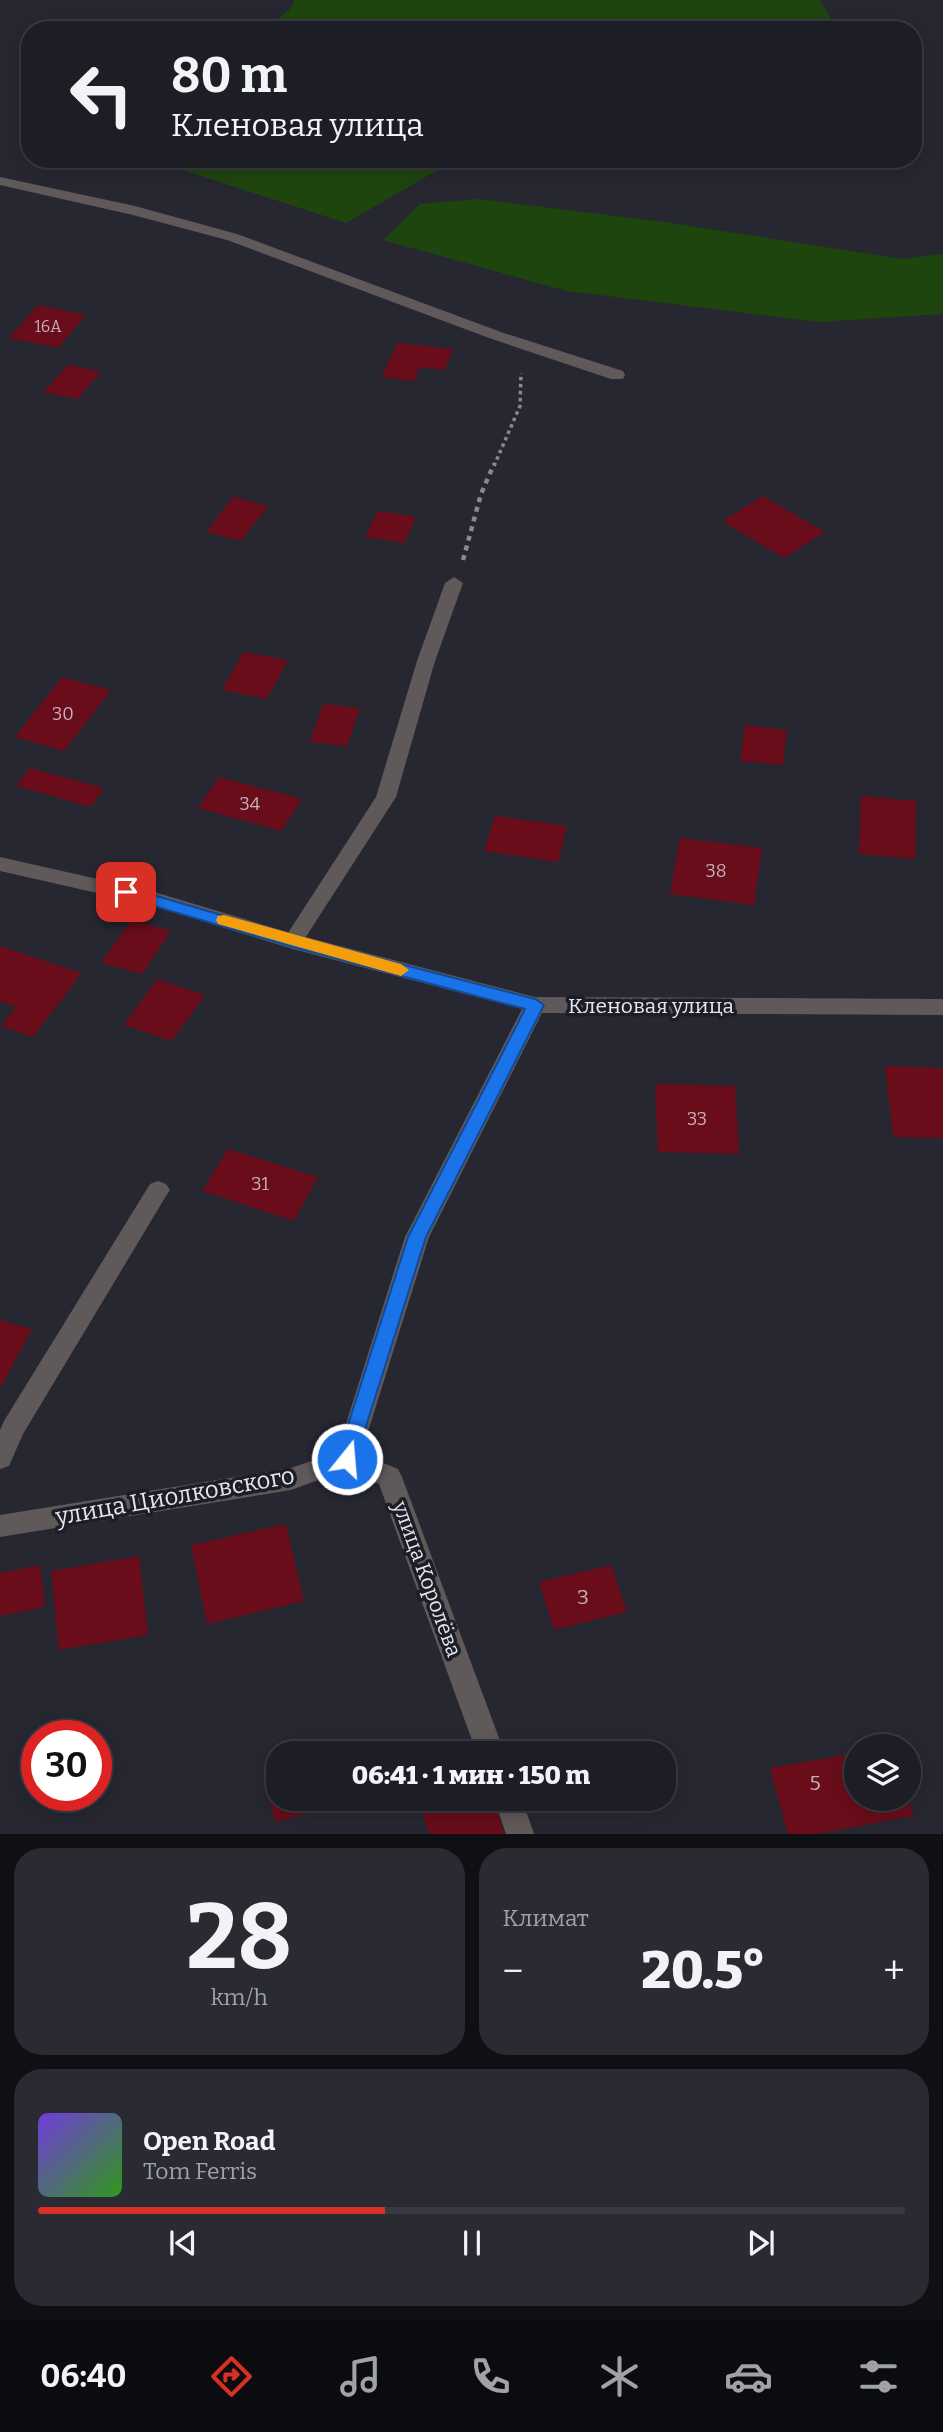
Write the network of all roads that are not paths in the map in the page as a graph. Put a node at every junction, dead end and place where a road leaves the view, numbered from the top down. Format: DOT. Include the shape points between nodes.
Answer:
graph roads {
  1 [pos="0,181"];
  2 [pos="617,375"];
  3 [pos="454,583"];
  4 [pos="0,864"];
  5 [pos="293,942"];
  6 [pos="535,1005"];
  7 [pos="943,1007"];
  8 [pos="158,1190"];
  9 [pos="0,1458"];
  10 [pos="347,1459"];
  11 [pos="0,1526"];
  12 [pos="486,1741"];
  13 [pos="512,1811"];
  14 [pos="520,1833"];
  1 -- 2 [label="street" via="232,237"];
  3 -- 5 [label="street" via="386,797"];
  4 -- 5 [label="street, Кленовая улица" via="151,898"];
  5 -- 6 [label="street, Кленовая улица"];
  6 -- 7 [label="street, Кленовая улица"];
  6 -- 10 [label="street" via="417,1237"];
  8 -- 9 [label="street" via="13,1429"];
  10 -- 11 [label="street, улица Циолковского" via="292,1479"];
  10 -- 12 [label="street, улица Королёва" via="389,1477"];
  13 -- 14 [label="street"];
}
